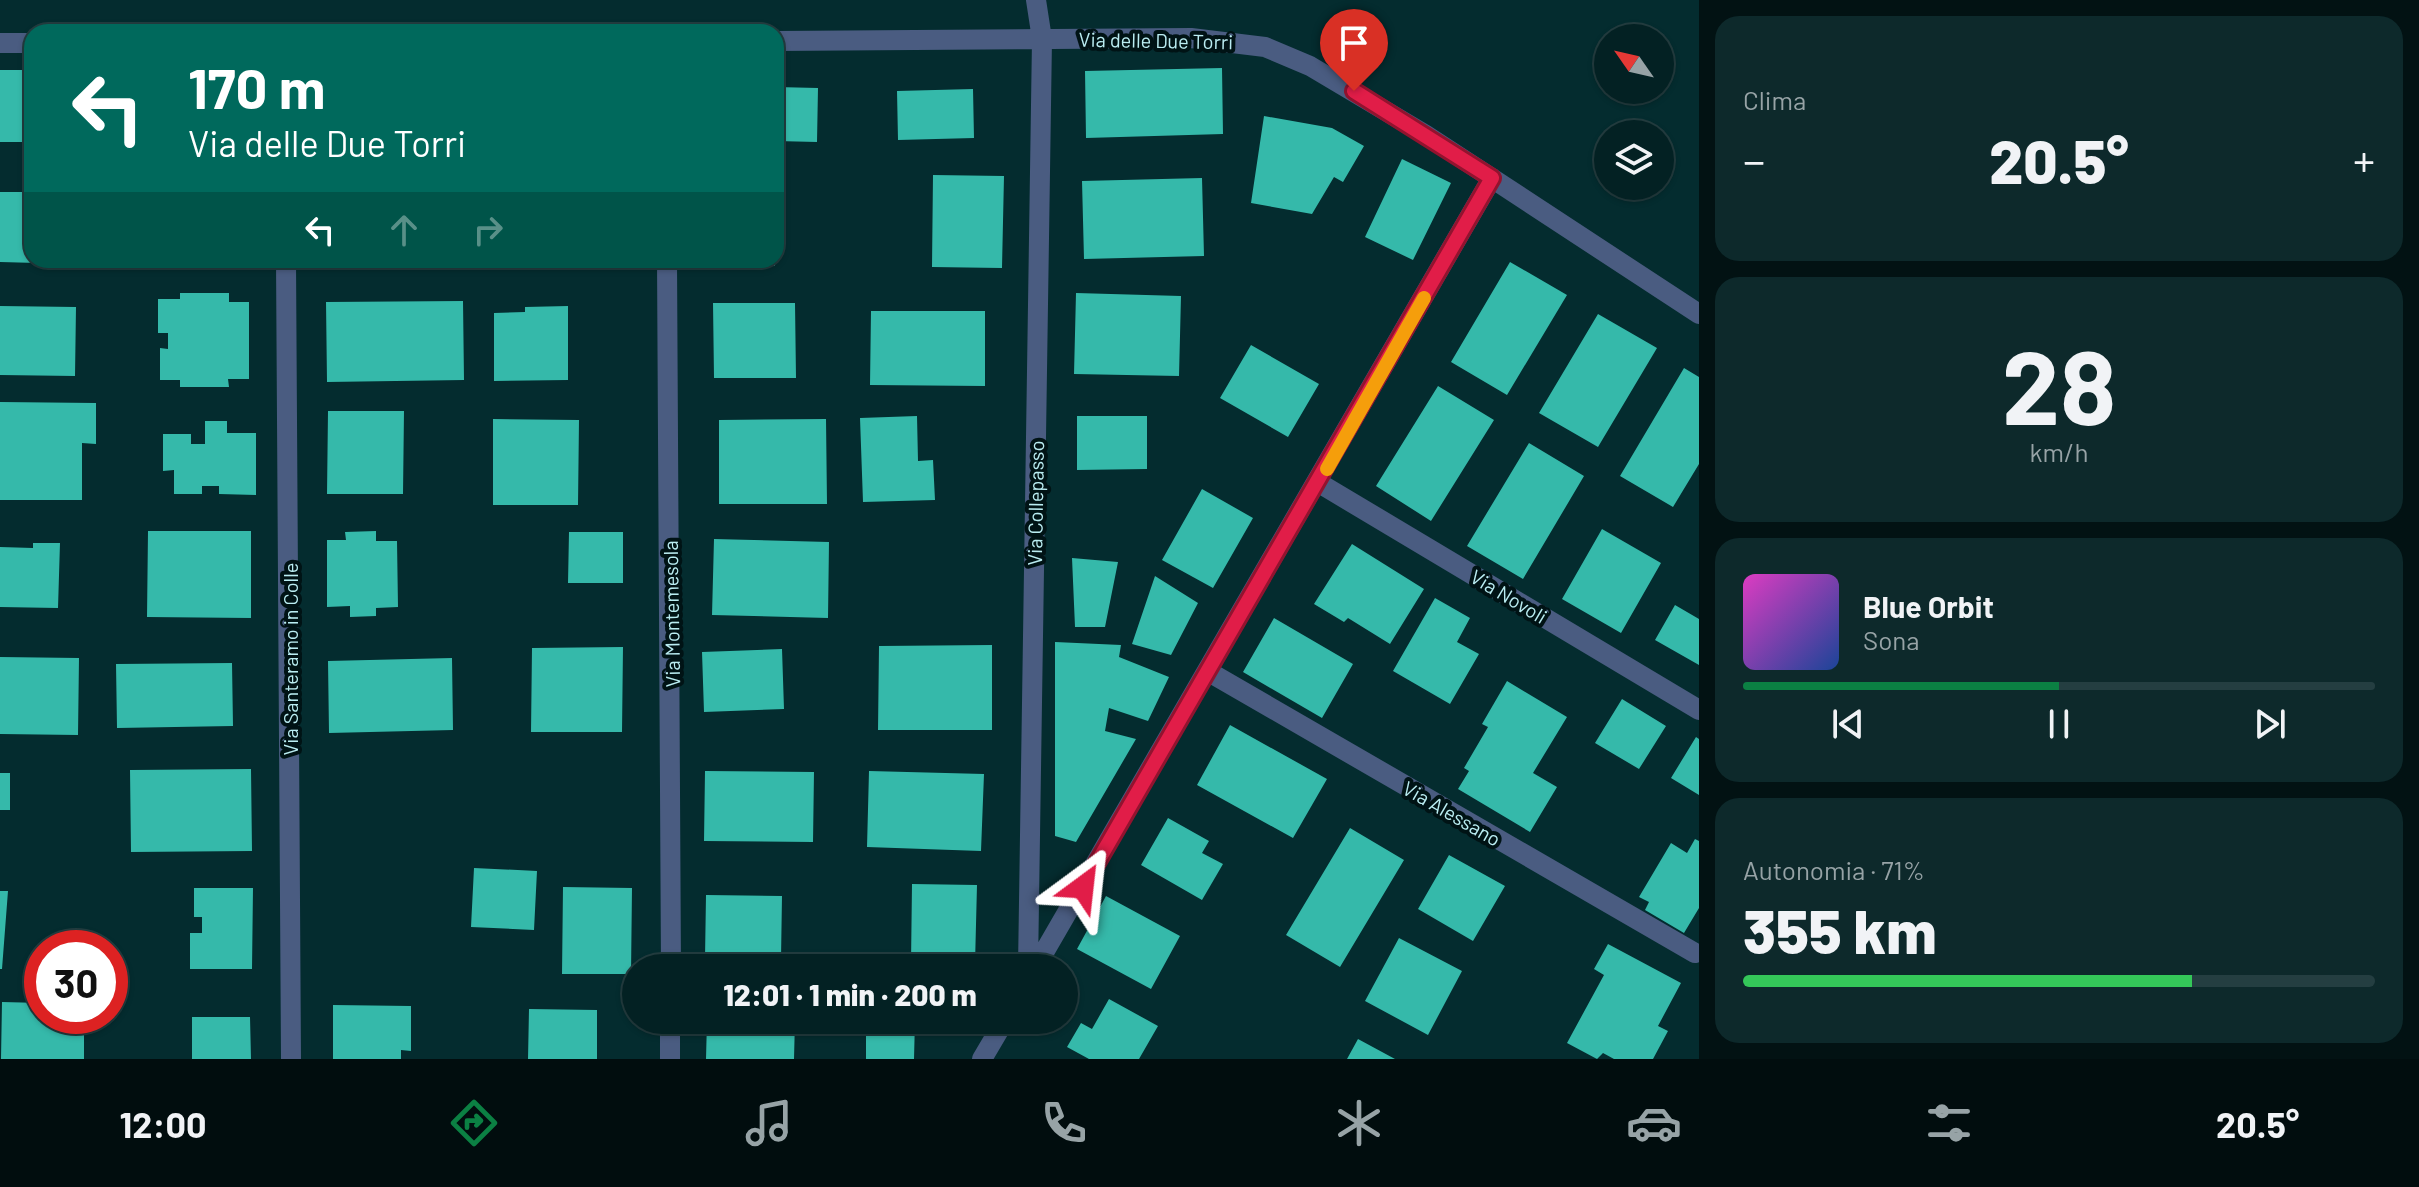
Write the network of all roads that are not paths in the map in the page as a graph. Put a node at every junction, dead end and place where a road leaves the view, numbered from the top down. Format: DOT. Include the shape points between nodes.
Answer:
graph roads {
  1 [pos="1036,0"];
  2 [pos="1042,39"];
  3 [pos="784,41"];
  4 [pos="0,43"];
  5 [pos="24,43"];
  6 [pos="1492,178"];
  7 [pos="286,268"];
  8 [pos="667,268"];
  9 [pos="1699,314"];
  10 [pos="1319,483"];
  11 [pos="1209,672"];
  12 [pos="1699,710"];
  13 [pos="1695,953"];
  14 [pos="671,954"];
  15 [pos="1028,954"];
  16 [pos="1043,954"];
  17 [pos="670,1034"];
  18 [pos="997,1034"];
  19 [pos="291,1059"];
  20 [pos="670,1059"];
  21 [pos="982,1059"];
  1 -- 2 [label="street, Via Collepasso"];
  2 -- 3 [label="street, Via delle Due Torri"];
  2 -- 6 [label="street, Via delle Due Torri" via="1217,38 1265,47 1332,78"];
  2 -- 15 [label="street, Via Collepasso"];
  4 -- 5 [label="street"];
  6 -- 9 [label="street, Via delle Due Torri"];
  6 -- 10 [label="street"];
  7 -- 19 [label="street, Via Santeramo in Colle"];
  8 -- 14 [label="street, Via Montemesola"];
  10 -- 11 [label="street"];
  10 -- 12 [label="street, Via Novoli"];
  11 -- 13 [label="street, Via Alessano"];
  11 -- 16 [label="street"];
  17 -- 20 [label="street"];
  18 -- 21 [label="street"];
}
